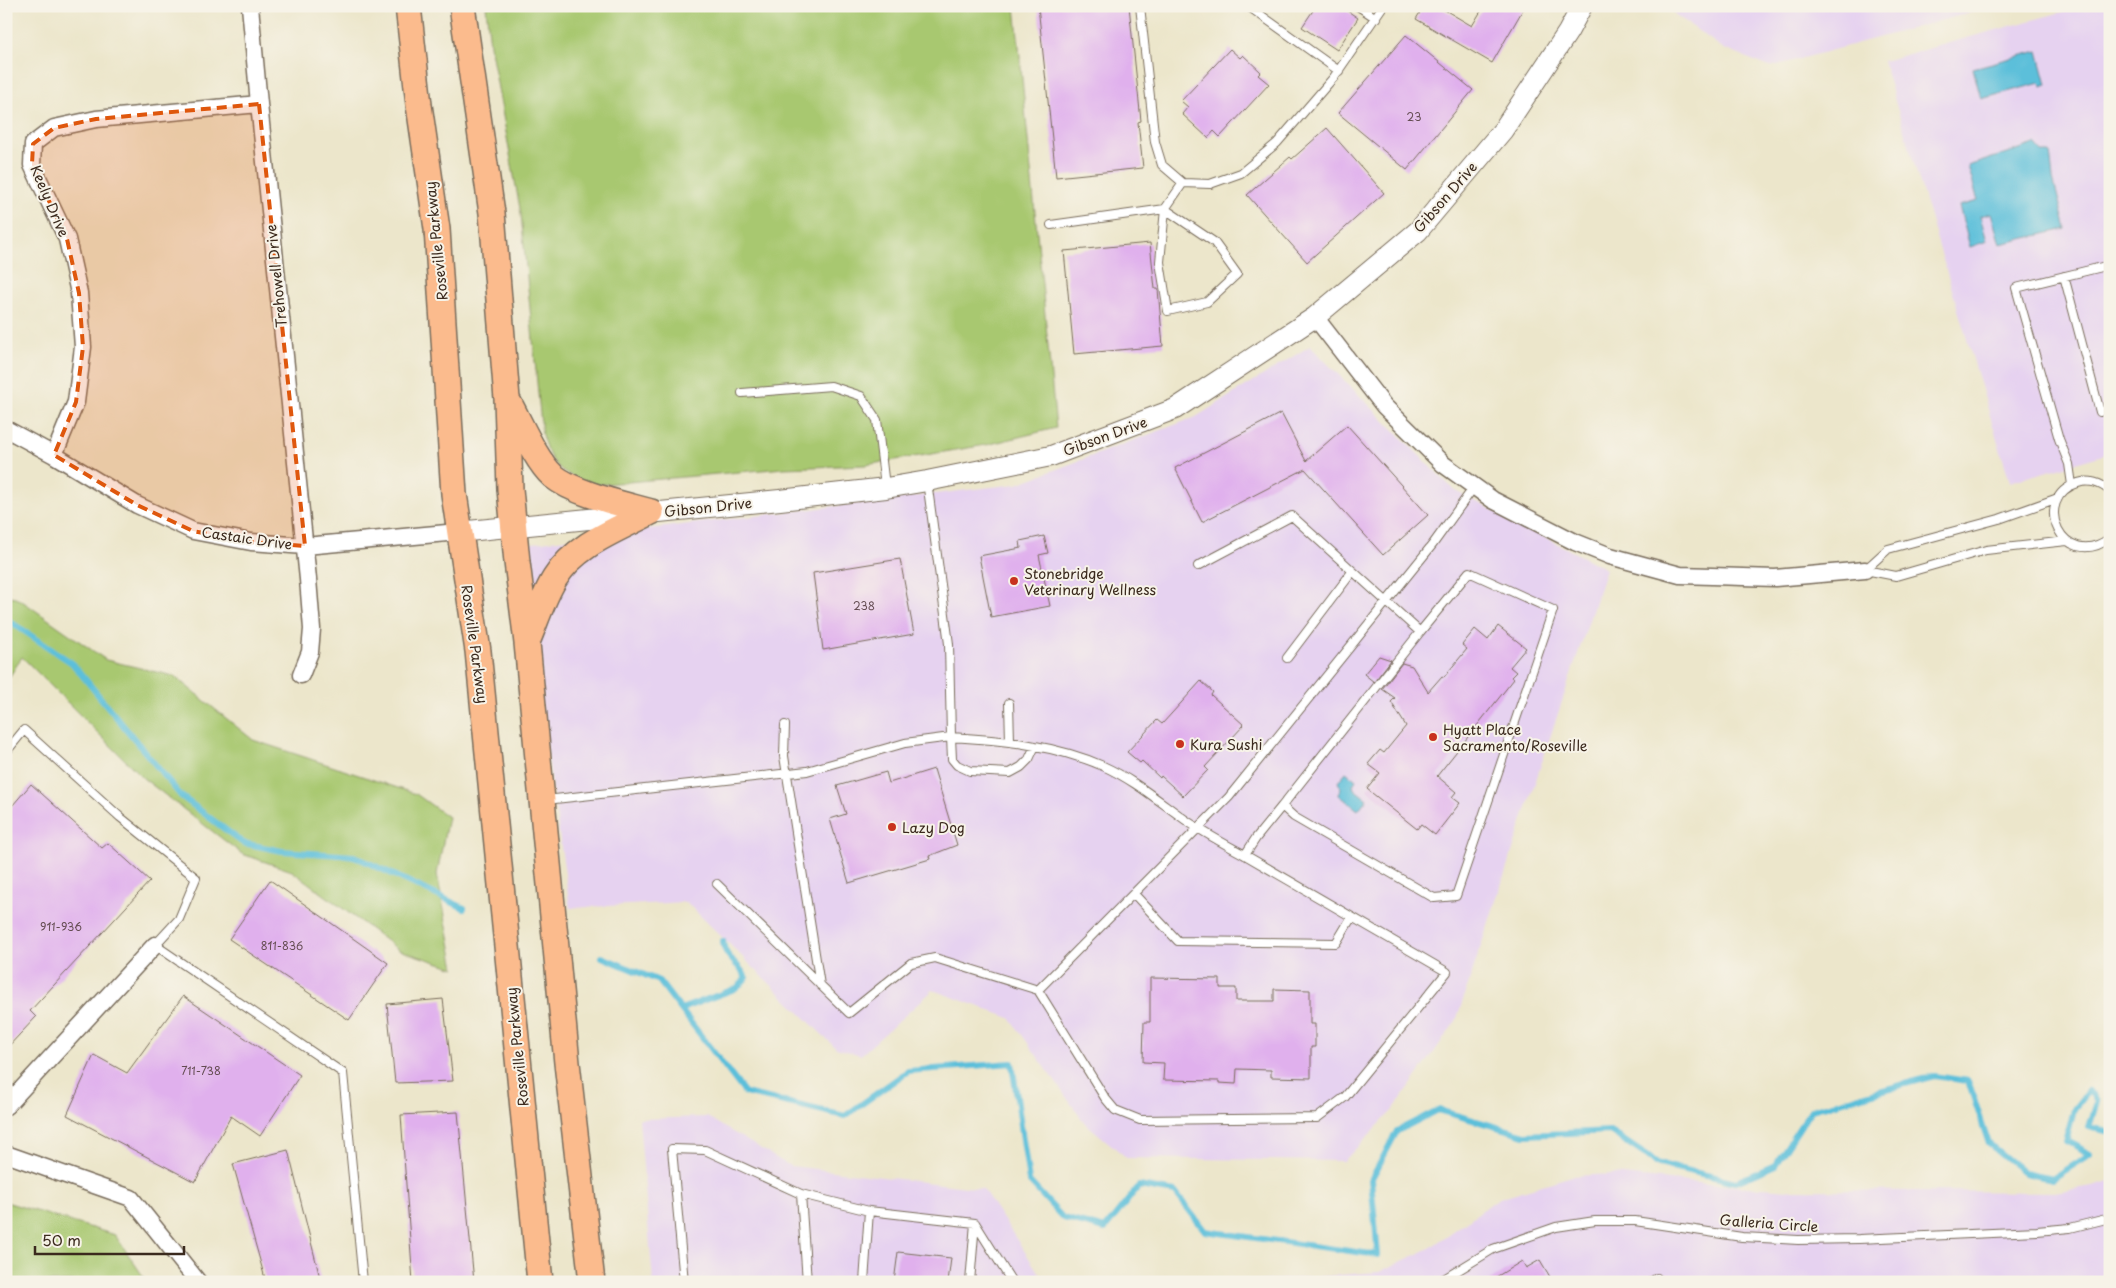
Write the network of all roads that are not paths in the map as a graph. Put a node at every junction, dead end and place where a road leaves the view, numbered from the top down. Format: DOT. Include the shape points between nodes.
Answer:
graph roads {
  1 [pos="250,6"];
  2 [pos="408,6"];
  3 [pos="462,6"];
  4 [pos="1140,6"];
  5 [pos="1248,6"];
  6 [pos="1358,6"];
  7 [pos="1383,6"];
  8 [pos="1582,6"];
  9 [pos="1376,18"];
  10 [pos="1339,71"];
  11 [pos="258,104"];
  12 [pos="1183,184"];
  13 [pos="1165,209"];
  14 [pos="1051,224"];
  15 [pos="2110,265"];
  16 [pos="2064,276"];
  17 [pos="1315,317"];
  18 [pos="742,393"];
  19 [pos="507,399"];
  20 [pos="2110,409"];
  21 [pos="6,429"];
  22 [pos="54,455"];
  23 [pos="927,481"];
  24 [pos="2072,485"];
  25 [pos="1474,487"];
  26 [pos="886,488"];
  27 [pos="2110,491"];
  28 [pos="2058,498"];
  29 [pos="650,512"];
  30 [pos="514,527"];
  31 [pos="458,532"];
  32 [pos="2110,538"];
  33 [pos="2067,541"];
  34 [pos="305,546"];
  35 [pos="1198,566"];
  36 [pos="1865,570"];
  37 [pos="1352,572"];
  38 [pos="1385,602"];
  39 [pos="1420,632"];
  40 [pos="527,643"];
  41 [pos="1287,658"];
  42 [pos="302,675"];
  43 [pos="1010,702"];
  44 [pos="785,725"];
  45 [pos="951,737"];
  46 [pos="1010,741"];
  47 [pos="1035,746"];
  48 [pos="6,752"];
  49 [pos="786,773"];
  50 [pos="542,801"];
  51 [pos="1282,806"];
  52 [pos="1200,828"];
  53 [pos="1245,855"];
  54 [pos="717,884"];
  55 [pos="1134,894"];
  56 [pos="1351,918"];
  57 [pos="155,945"];
  58 [pos="820,985"];
  59 [pos="1038,990"];
  60 [pos="6,1106"];
  61 [pos="6,1154"];
  62 [pos="801,1194"];
  63 [pos="869,1211"];
  64 [pos="2110,1218"];
  65 [pos="975,1223"];
  66 [pos="198,1282"];
  67 [pos="363,1282"];
  68 [pos="540,1282"];
  69 [pos="592,1282"];
  70 [pos="684,1282"];
  71 [pos="808,1282"];
  72 [pos="864,1282"];
  73 [pos="970,1282"];
  74 [pos="1012,1282"];
  75 [pos="1439,1282"];
  76 [pos="1651,1282"];
  77 [pos="1659,1282"];
  1 -- 11 [label="street, Trehowell Drive"];
  2 -- 31 [label="main road, Roseville Parkway" via="437,229"];
  3 -- 19 [label="main road" via="492,213"];
  4 -- 12 [label="lane" via="1155,142 1162,165"];
  5 -- 10 [label="lane"];
  6 -- 9 [label="lane"];
  7 -- 9 [label="lane"];
  8 -- 17 [label="street, Gibson Drive" via="1502,130 1418,231"];
  9 -- 10 [label="lane"];
  10 -- 12 [label="lane" via="1277,143 1241,173 1210,184"];
  11 -- 22 [label="street, Keely Drive" via="96,119 54,128 33,144 32,165 67,239 79,293 83,347 76,402"];
  11 -- 34 [label="street, Trehowell Drive"];
  12 -- 13 [label="lane"];
  13 -- 13 [label="lane" via="1160,262 1168,312 1207,302 1238,274 1214,242"];
  13 -- 14 [label="lane"];
  15 -- 16 [label="lane"];
  16 -- 20 [label="lane" via="2100,412"];
  16 -- 24 [label="lane" via="2016,288 2069,464"];
  17 -- 23 [label="street, Gibson Drive" via="1175,409 1051,456"];
  17 -- 25 [label="street" via="1398,421 1443,464"];
  18 -- 26 [label="lane" via="831,386 861,396 877,420"];
  19 -- 29 [label="main road" via="553,476 572,488"];
  19 -- 30 [label="main road"];
  21 -- 22 [label="street, Castaic Drive"];
  22 -- 34 [label="street, Castaic Drive" via="137,505 193,531 250,542"];
  23 -- 26 [label="street, Gibson Drive"];
  23 -- 45 [label="lane" via="949,644"];
  24 -- 27 [label="lane" via="2090,482"];
  24 -- 28 [label="lane"];
  25 -- 36 [label="street" via="1589,549 1680,575 1774,578"];
  25 -- 38 [label="lane"];
  26 -- 29 [label="street, Gibson Drive"];
  28 -- 33 [label="lane" via="2054,516 2060,534"];
  28 -- 36 [label="lane" via="1999,519 1888,549"];
  29 -- 30 [label="street, Gibson Drive"];
  29 -- 40 [label="main road" via="582,548 564,566 554,579"];
  30 -- 31 [label="street, Gibson Drive"];
  30 -- 40 [label="main road"];
  31 -- 34 [label="street, Castaic Drive"];
  31 -- 68 [label="main road, Roseville Parkway" via="478,651"];
  32 -- 33 [label="lane" via="2094,547 2084,548"];
  33 -- 36 [label="lane" via="1986,550 1896,576"];
  34 -- 42 [label="street, Trehowell Drive" via="312,629 310,652"];
  35 -- 37 [label="lane" via="1292,516"];
  37 -- 38 [label="lane"];
  37 -- 41 [label="lane"];
  38 -- 39 [label="lane"];
  38 -- 52 [label="lane" via="1267,751"];
  39 -- 51 [label="lane"];
  39 -- 51 [label="lane" via="1469,572 1553,610 1456,896 1434,898 1294,817"];
  40 -- 50 [label="main road"];
  43 -- 46 [label="lane"];
  44 -- 49 [label="lane"];
  45 -- 46 [label="lane"];
  45 -- 47 [label="lane" via="952,759 970,771 1010,772 1022,768"];
  45 -- 49 [label="lane" via="905,743 807,771"];
  46 -- 47 [label="lane"];
  47 -- 52 [label="lane" via="1103,766 1144,789"];
  48 -- 57 [label="lane" via="24,730 120,817 196,878 179,919"];
  49 -- 50 [label="lane"];
  49 -- 58 [label="lane"];
  50 -- 69 [label="main road"];
  51 -- 53 [label="lane"];
  52 -- 53 [label="lane"];
  52 -- 55 [label="lane"];
  53 -- 56 [label="lane"];
  54 -- 58 [label="lane"];
  55 -- 56 [label="lane" via="1178,941 1336,943"];
  55 -- 59 [label="lane"];
  56 -- 59 [label="lane" via="1447,972 1345,1097 1317,1118 1140,1120 1115,1110"];
  57 -- 60 [label="street"];
  57 -- 67 [label="lane" via="343,1073"];
  58 -- 59 [label="lane" via="849,1013 911,963 935,958"];
  61 -- 66 [label="street" via="130,1198"];
  62 -- 63 [label="lane"];
  62 -- 70 [label="lane" via="705,1150 672,1150"];
  62 -- 71 [label="lane"];
  63 -- 65 [label="lane"];
  63 -- 72 [label="lane"];
  64 -- 75 [label="lane, Galleria Circle" via="2070,1228 2037,1231 1842,1239 1742,1237 1635,1222 1595,1221 1556,1226 1502,1246"];
  65 -- 73 [label="lane"];
  65 -- 74 [label="lane"];
  76 -- 77 [label="lane" via="1657,1278"];
}
